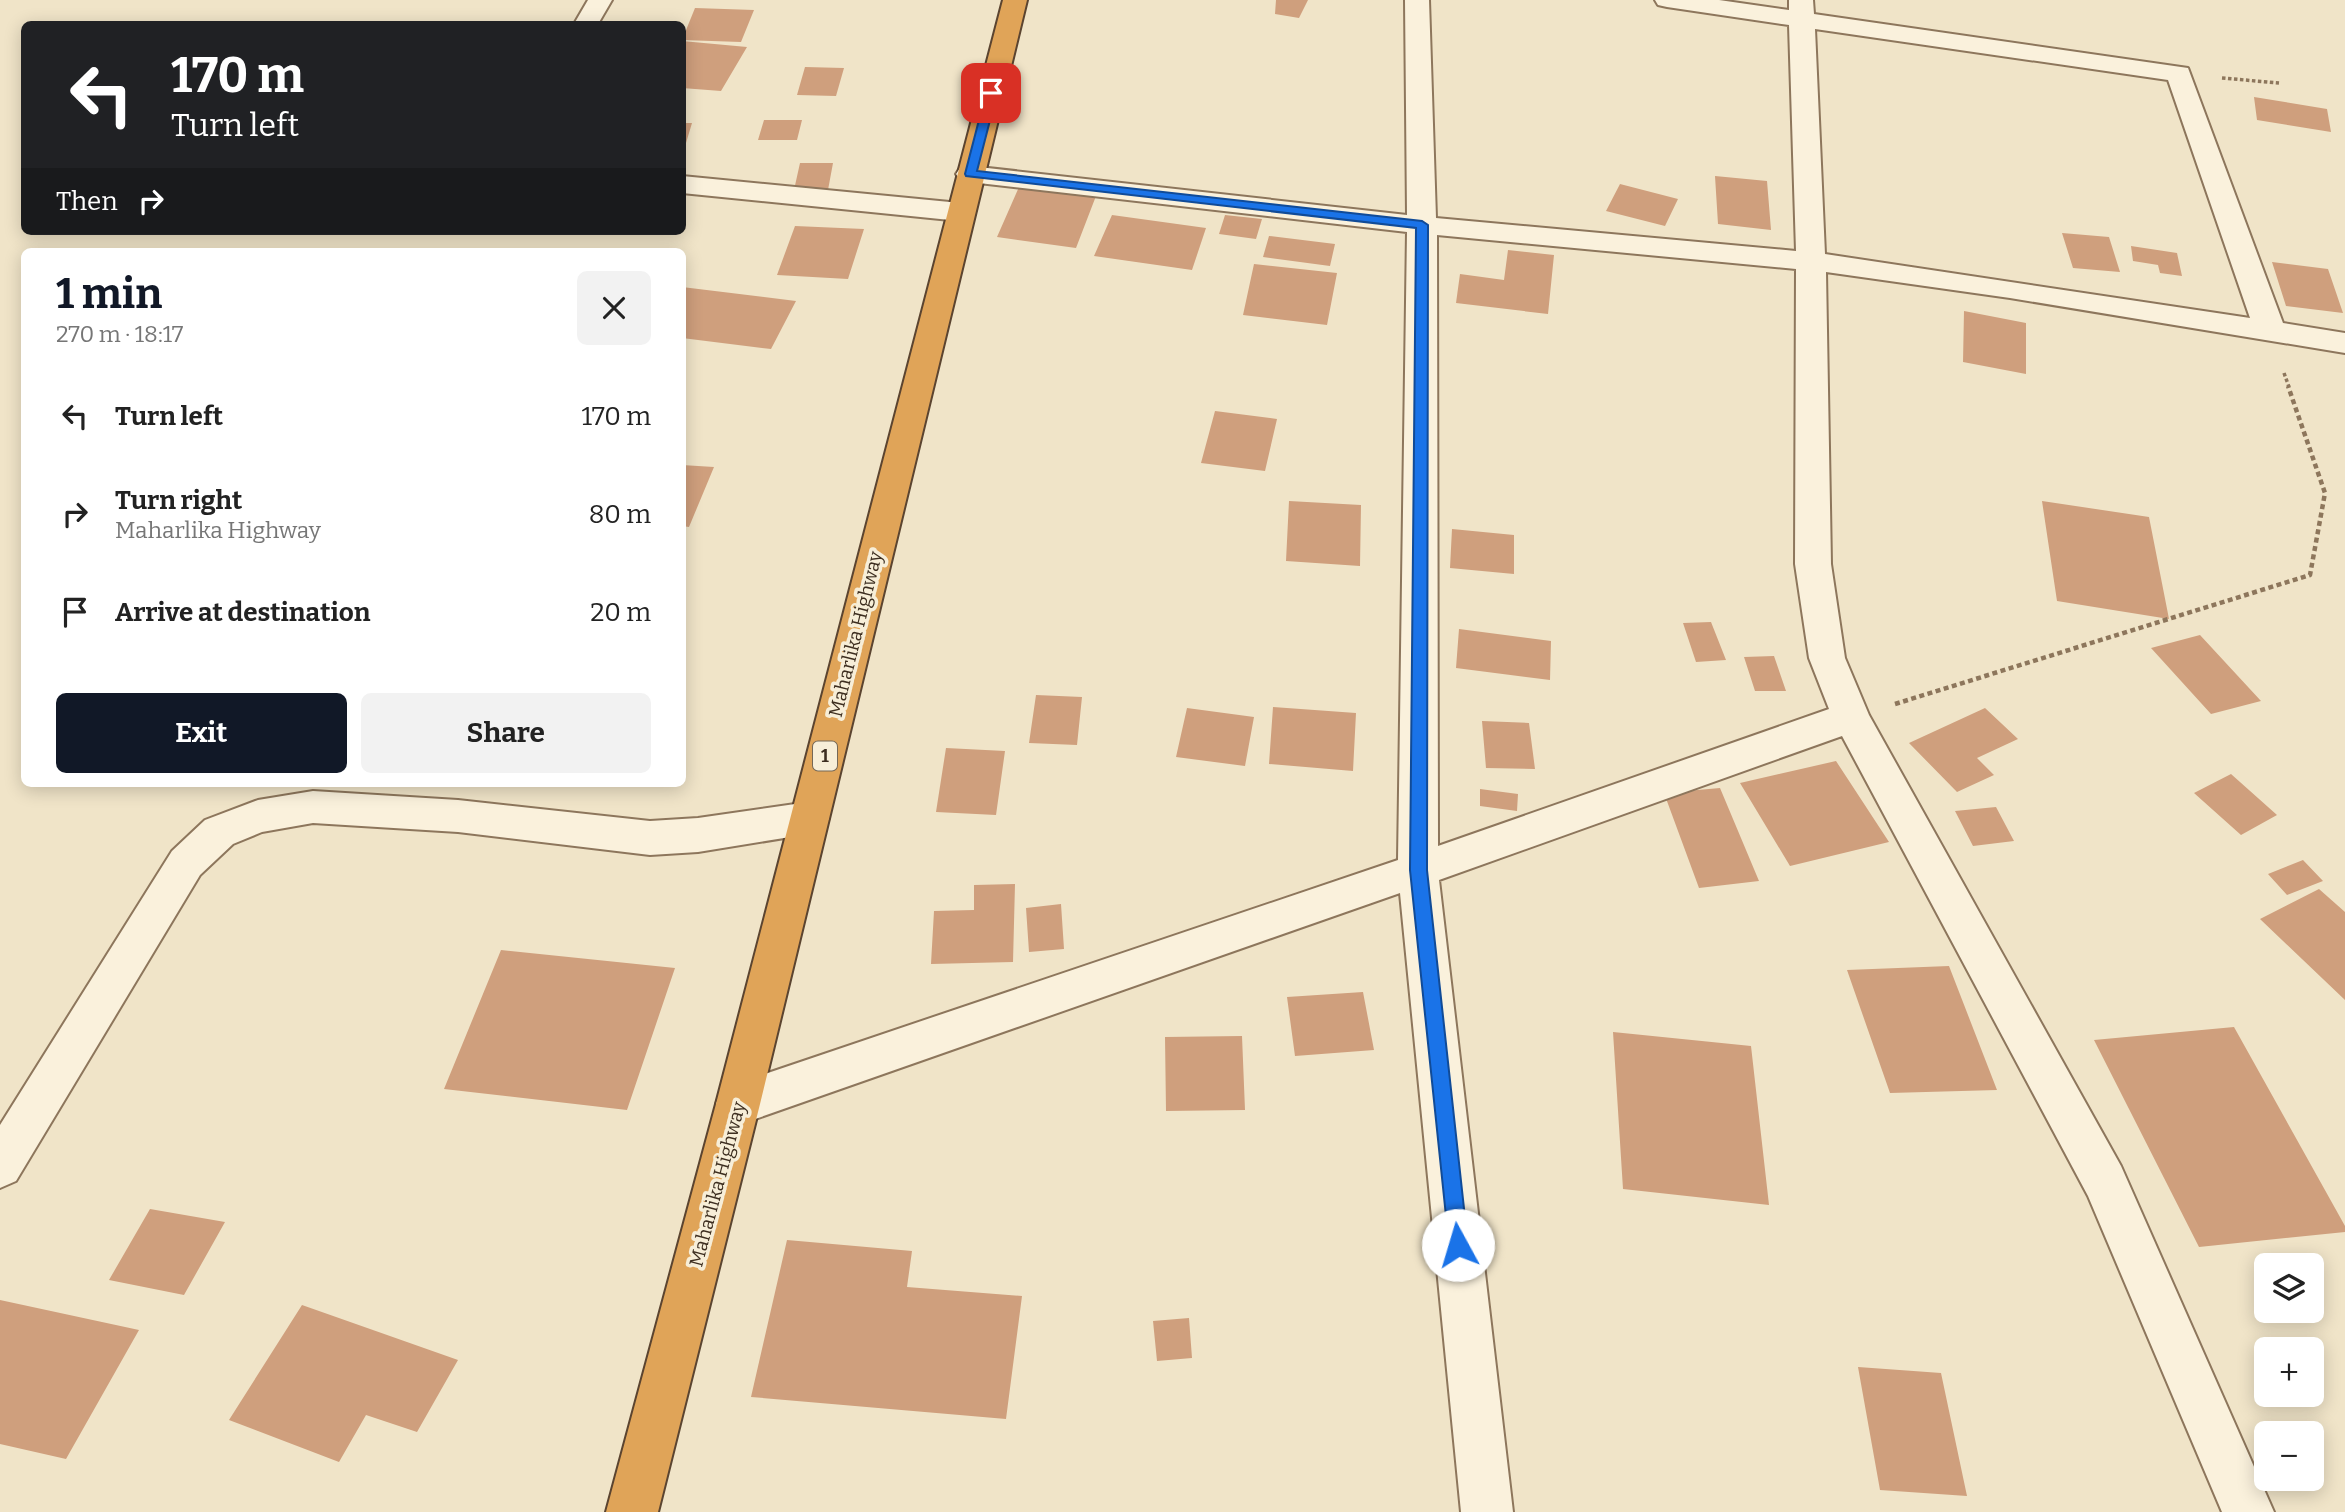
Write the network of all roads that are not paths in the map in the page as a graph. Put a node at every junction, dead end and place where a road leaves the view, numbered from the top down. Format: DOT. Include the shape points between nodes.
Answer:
graph roads {
  1 [pos="600,0"];
  2 [pos="1015,0"];
  3 [pos="1417,0"];
  4 [pos="1667,0"];
  5 [pos="1801,10"];
  6 [pos="588,21"];
  7 [pos="971,174"];
  8 [pos="686,184"];
  9 [pos="960,212"];
  10 [pos="1422,225"];
  11 [pos="1811,261"];
  12 [pos="2270,331"];
  13 [pos="2345,343"];
  14 [pos="1850,717"];
  15 [pos="809,818"];
  16 [pos="1418,870"];
  17 [pos="738,1104"];
  18 [pos="0,1167"];
  19 [pos="632,1512"];
  20 [pos="1487,1512"];
  21 [pos="2248,1512"];
  1 -- 6 [label="street"];
  2 -- 7 [label="highway, Maharlika Highway / 1"];
  3 -- 10 [label="street"];
  4 -- 5 [label="street"];
  5 -- 11 [label="street"];
  5 -- 12 [label="street" via="2179,74"];
  7 -- 9 [label="highway, Maharlika Highway / 1"];
  7 -- 10 [label="street"];
  8 -- 9 [label="street"];
  9 -- 15 [label="highway, Maharlika Highway / 1"];
  10 -- 11 [label="street"];
  10 -- 16 [label="street"];
  11 -- 12 [label="street"];
  11 -- 14 [label="street" via="1814,564 1827,658"];
  12 -- 13 [label="street"];
  14 -- 16 [label="street"];
  14 -- 21 [label="street" via="2105,1182"];
  15 -- 17 [label="highway, Maharlika Highway / 1"];
  15 -- 18 [label="street" via="650,838 458,816 313,807 258,816 219,832 186,863"];
  16 -- 17 [label="street"];
  16 -- 20 [label="street"];
  17 -- 19 [label="highway, Maharlika Highway / 1"];
}
